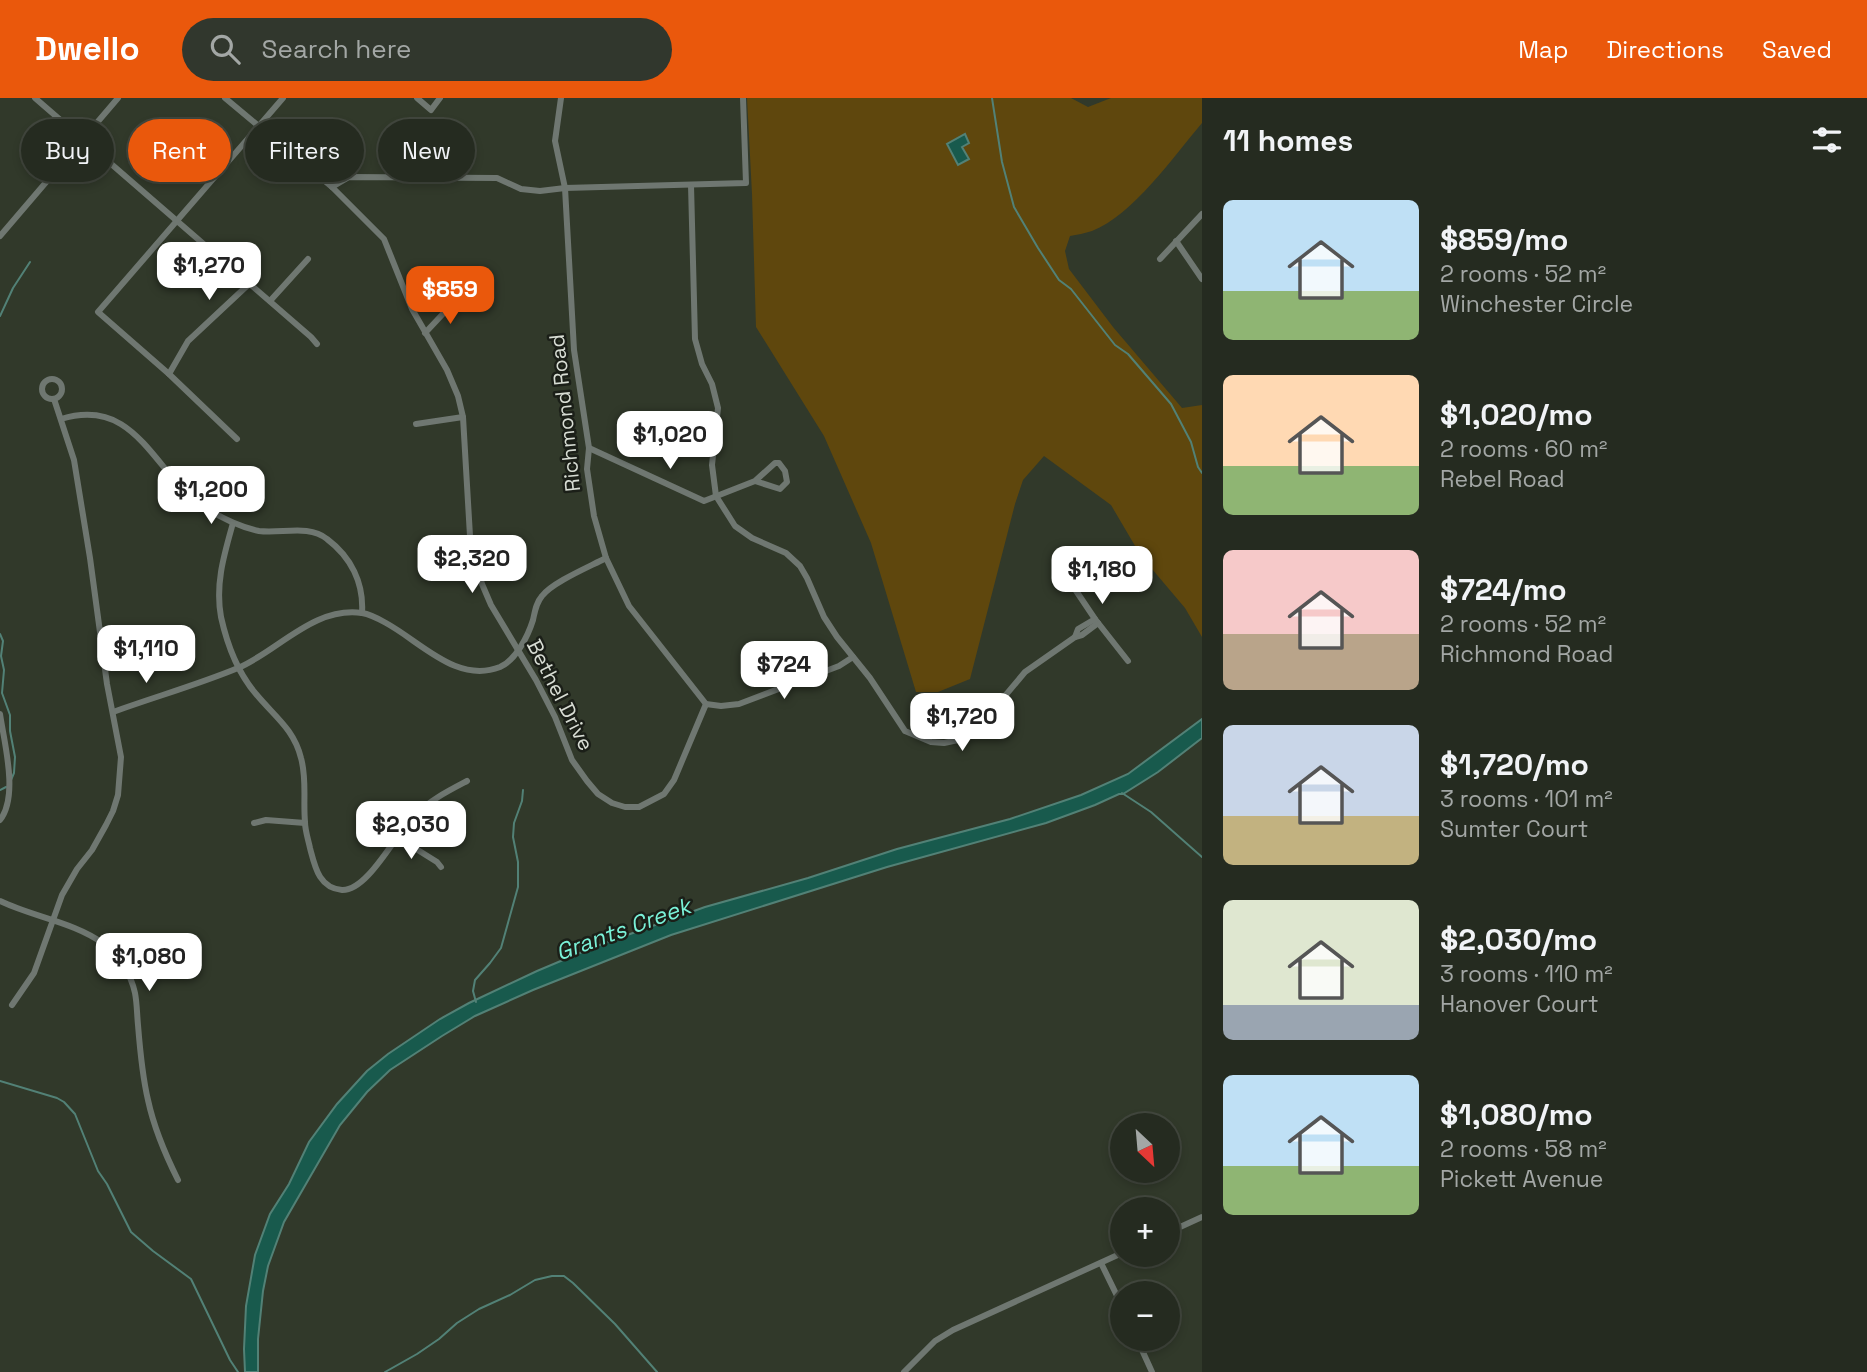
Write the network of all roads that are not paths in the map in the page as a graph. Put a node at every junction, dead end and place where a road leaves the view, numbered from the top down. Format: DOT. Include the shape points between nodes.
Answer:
graph roads {
  1 [pos="34,98"];
  2 [pos="118,98"];
  3 [pos="225,98"];
  4 [pos="283,98"];
  5 [pos="417,98"];
  6 [pos="440,98"];
  7 [pos="561,98"];
  8 [pos="743,98"];
  9 [pos="58,119"];
  10 [pos="101,119"];
  11 [pos="250,119"];
  12 [pos="266,119"];
  13 [pos="245,143"];
  14 [pos="114,167"];
  15 [pos="47,182"];
  16 [pos="326,182"];
  17 [pos="691,186"];
  18 [pos="332,187"];
  19 [pos="565,188"];
  20 [pos="1202,214"];
  21 [pos="176,220"];
  22 [pos="0,236"];
  23 [pos="1176,242"];
  24 [pos="1160,258"];
  25 [pos="307,259"];
  26 [pos="1202,279"];
  27 [pos="248,284"];
  28 [pos="270,301"];
  29 [pos="454,301"];
  30 [pos="425,332"];
  31 [pos="317,344"];
  32 [pos="169,374"];
  33 [pos="54,399"];
  34 [pos="463,417"];
  35 [pos="61,419"];
  36 [pos="416,424"];
  37 [pos="237,439"];
  38 [pos="589,448"];
  39 [pos="755,481"];
  40 [pos="716,496"];
  41 [pos="233,523"];
  42 [pos="606,558"];
  43 [pos="1058,564"];
  44 [pos="362,613"];
  45 [pos="1097,621"];
  46 [pos="518,649"];
  47 [pos="853,657"];
  48 [pos="1128,661"];
  49 [pos="239,668"];
  50 [pos="706,704"];
  51 [pos="113,712"];
  52 [pos="0,714"];
  53 [pos="467,780"];
  54 [pos="0,820"];
  55 [pos="254,823"];
  56 [pos="305,823"];
  57 [pos="397,837"];
  58 [pos="442,867"];
  59 [pos="0,901"];
  60 [pos="53,920"];
  61 [pos="12,1005"];
  62 [pos="178,1180"];
  63 [pos="1202,1217"];
  64 [pos="1180,1227"];
  65 [pos="1110,1259"];
  66 [pos="1101,1263"];
  67 [pos="1110,1281"];
  68 [pos="1142,1351"];
  69 [pos="904,1372"];
  70 [pos="1152,1372"];
  1 -- 9 [label="street"];
  2 -- 10 [label="street"];
  3 -- 11 [label="street, Bethel Drive"];
  4 -- 12 [label="street"];
  5 -- 6 [label="street" via="431,110"];
  7 -- 19 [label="street, Richmond Road" via="555,141"];
  8 -- 17 [label="street" via="746,183"];
  13 -- 21 [label="street"];
  14 -- 21 [label="street"];
  15 -- 22 [label="street"];
  16 -- 18 [label="street, Bethel Drive"];
  17 -- 19 [label="street"];
  17 -- 40 [label="street" via="695,339 718,408 712,465"];
  18 -- 19 [label="street" via="349,177 497,178 521,189"];
  18 -- 30 [label="street, Bethel Drive" via="384,239"];
  19 -- 38 [label="street, Richmond Road" via="574,350"];
  20 -- 23 [label="street"];
  21 -- 27 [label="street"];
  21 -- 32 [label="street" via="98,312"];
  23 -- 24 [label="street"];
  23 -- 26 [label="street"];
  25 -- 28 [label="street"];
  27 -- 28 [label="street"];
  27 -- 32 [label="street" via="188,341"];
  28 -- 31 [label="street"];
  29 -- 30 [label="street"];
  30 -- 34 [label="street, Bethel Drive" via="447,370"];
  32 -- 37 [label="street"];
  33 -- 35 [label="street"];
  34 -- 36 [label="street"];
  34 -- 46 [label="street, Bethel Drive" via="475,563 491,605"];
  35 -- 41 [label="street" via="91,414 126,426 182,491"];
  35 -- 51 [label="street" via="74,460"];
  38 -- 40 [label="street" via="696,499"];
  38 -- 42 [label="street, Richmond Road" via="589,486"];
  39 -- 39 [label="street" via="779,463 788,482 780,489"];
  39 -- 40 [label="street"];
  40 -- 47 [label="street" via="735,526 786,553 800,566 826,621"];
  41 -- 44 [label="street" via="260,531 305,531 324,536 354,570"];
  41 -- 49 [label="street" via="218,591 226,639"];
  42 -- 46 [label="street" via="543,594"];
  42 -- 50 [label="street, Richmond Road" via="629,606"];
  43 -- 45 [label="street"];
  44 -- 46 [label="street" via="467,670 502,666"];
  44 -- 49 [label="street" via="323,617"];
  45 -- 47 [label="street" via="1025,673 978,728 944,743 905,731"];
  45 -- 48 [label="street"];
  46 -- 50 [label="street, Bethel Drive" via="555,717 572,760 598,794 625,807 639,807 664,794"];
  47 -- 50 [label="street" via="739,704"];
  49 -- 51 [label="street"];
  49 -- 56 [label="street" via="296,740 304,776"];
  51 -- 60 [label="street" via="121,757 118,794"];
  52 -- 54 [label="street" via="9,770 9,799"];
  53 -- 57 [label="street" via="430,801"];
  55 -- 56 [label="street"];
  56 -- 57 [label="street" via="317,876 339,890 361,883"];
  57 -- 58 [label="street"];
  59 -- 60 [label="street"];
  60 -- 61 [label="street" via="35,972"];
  60 -- 62 [label="street" via="102,943 127,971 135,993 148,1102"];
  63 -- 64 [label="street"];
  65 -- 66 [label="street"];
  66 -- 67 [label="street"];
  66 -- 69 [label="street" via="953,1330"];
  68 -- 70 [label="street"];
}
